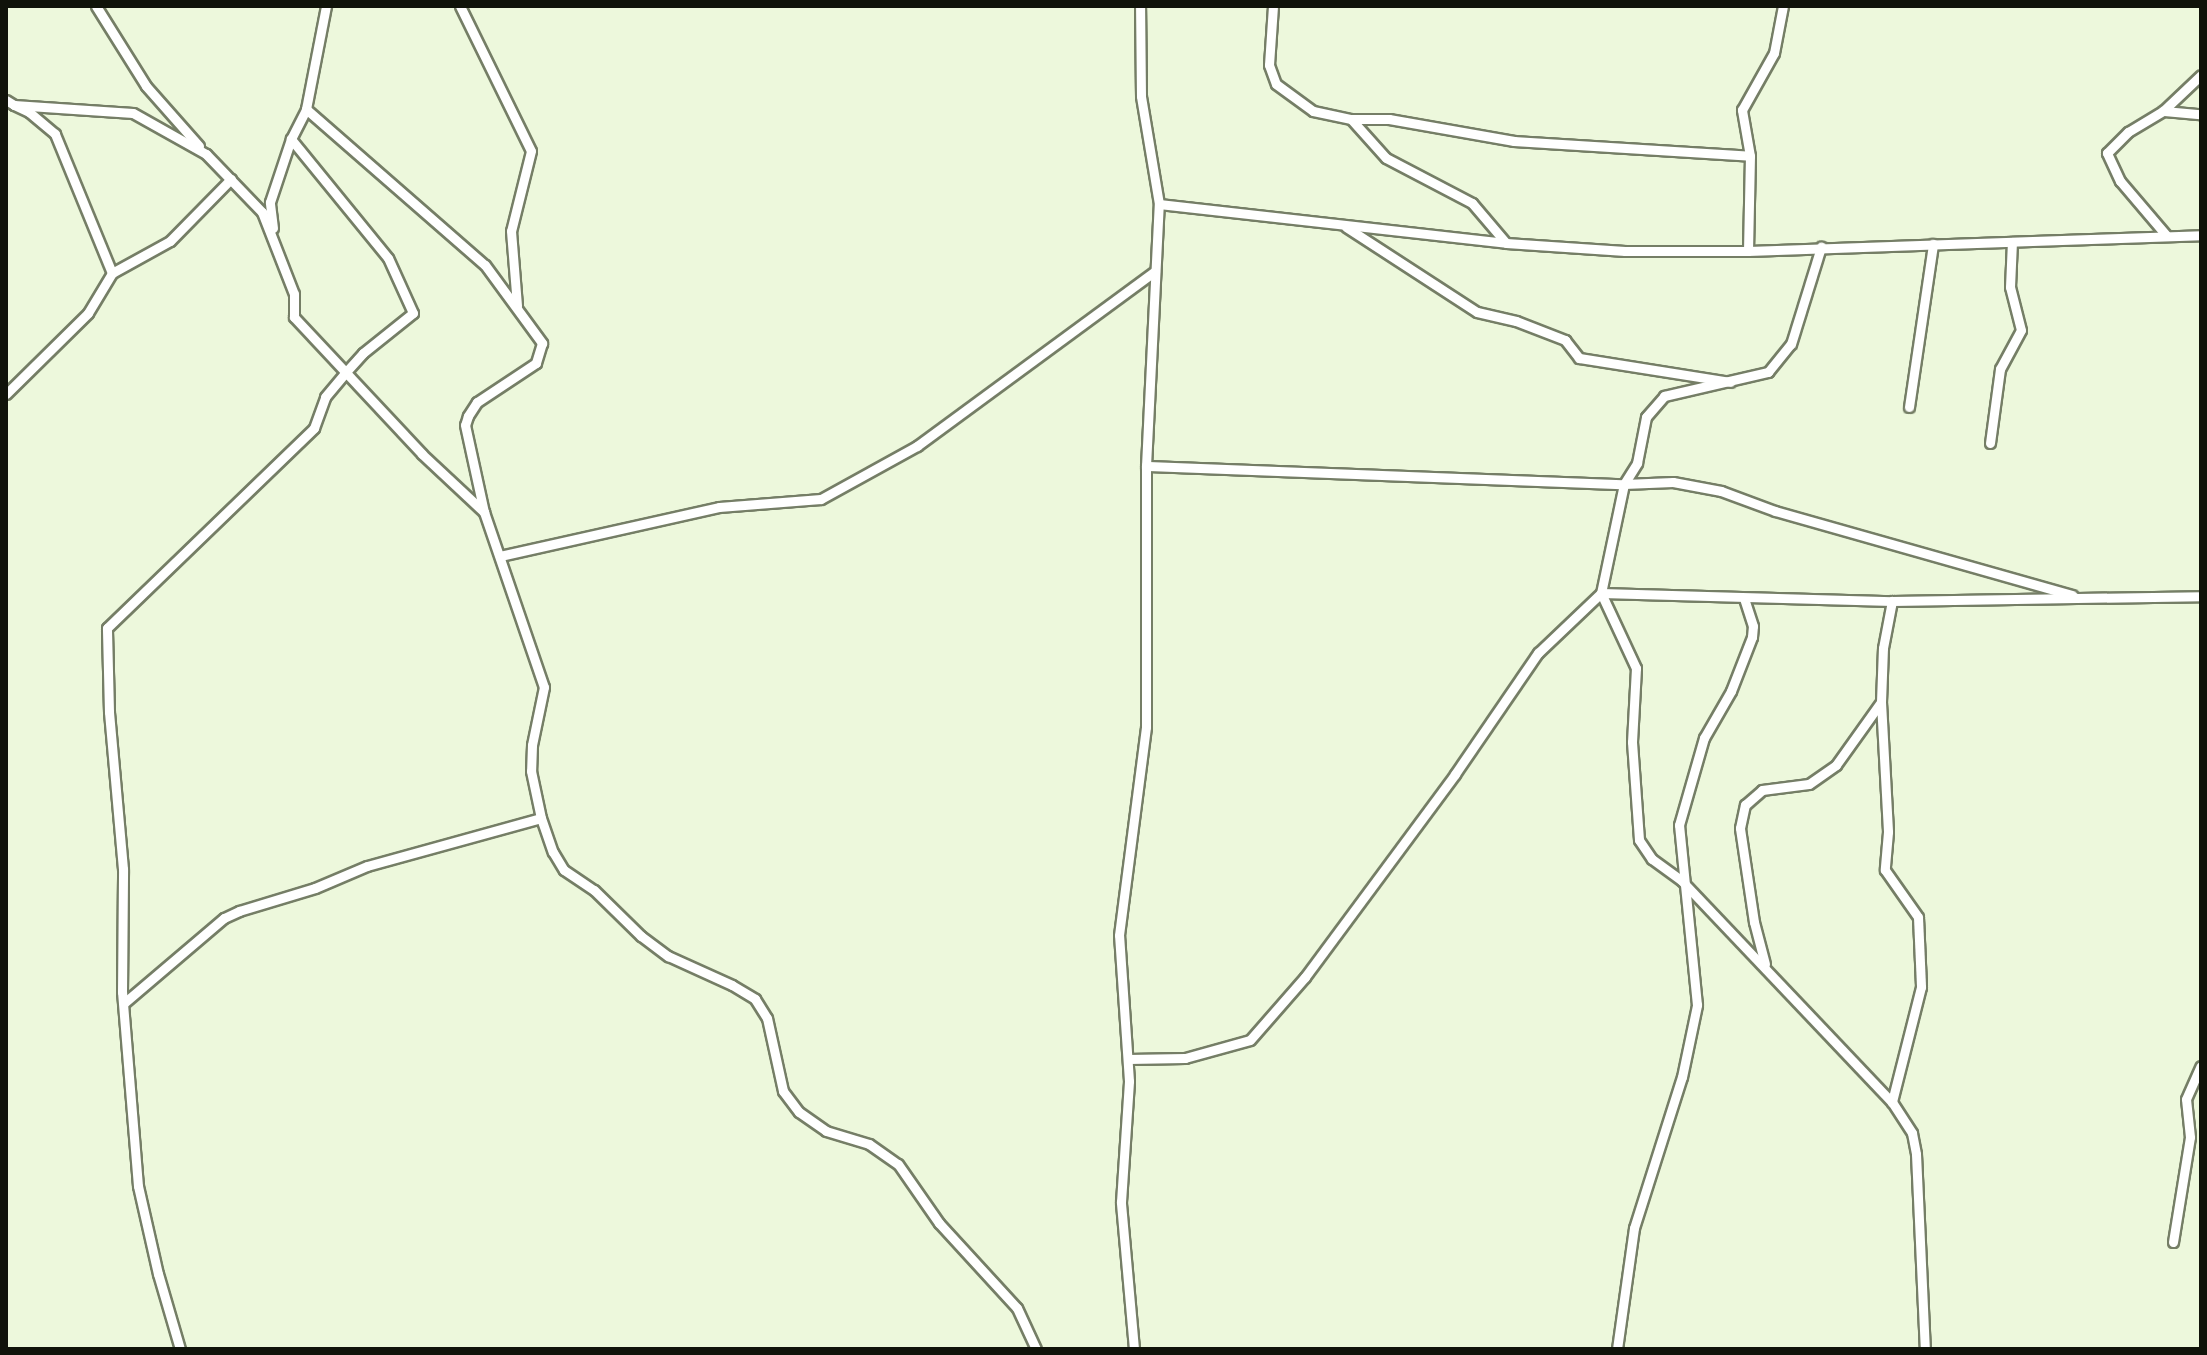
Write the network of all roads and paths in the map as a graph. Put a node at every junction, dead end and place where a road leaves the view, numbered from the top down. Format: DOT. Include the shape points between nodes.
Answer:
graph roads {
  1 [pos="96,6"];
  2 [pos="326,6"];
  3 [pos="460,6"];
  4 [pos="1140,6"];
  5 [pos="1273,6"];
  6 [pos="1783,6"];
  7 [pos="2201,75"];
  8 [pos="10,103"];
  9 [pos="306,109"];
  10 [pos="2163,111"];
  11 [pos="2201,114"];
  12 [pos="1351,119"];
  13 [pos="291,139"];
  14 [pos="206,154"];
  15 [pos="1750,156"];
  16 [pos="231,179"];
  17 [pos="1159,204"];
  18 [pos="1344,225"];
  19 [pos="2166,235"];
  20 [pos="2201,235"];
  21 [pos="274,237"];
  22 [pos="2012,242"];
  23 [pos="1506,243"];
  24 [pos="1933,244"];
  25 [pos="1821,247"];
  26 [pos="1748,251"];
  27 [pos="1155,271"];
  28 [pos="112,273"];
  29 [pos="517,309"];
  30 [pos="345,373"];
  31 [pos="1730,382"];
  32 [pos="6,394"];
  33 [pos="1909,407"];
  34 [pos="1990,443"];
  35 [pos="1146,466"];
  36 [pos="1624,484"];
  37 [pos="484,512"];
  38 [pos="500,556"];
  39 [pos="1601,593"];
  40 [pos="2201,596"];
  41 [pos="1744,598"];
  42 [pos="2082,598"];
  43 [pos="1892,601"];
  44 [pos="1881,702"];
  45 [pos="541,818"];
  46 [pos="1682,881"];
  47 [pos="1765,966"];
  48 [pos="124,1003"];
  49 [pos="1128,1059"];
  50 [pos="2201,1066"];
  51 [pos="1892,1102"];
  52 [pos="2173,1242"];
  53 [pos="180,1349"];
  54 [pos="1036,1349"];
  55 [pos="1134,1349"];
  56 [pos="1617,1349"];
  57 [pos="1925,1349"];
  1 -- 14 [label="street" via="146,86"];
  2 -- 9 [label="street"];
  3 -- 29 [label="street" via="531,151 511,231"];
  4 -- 17 [label="street" via="1141,96"];
  5 -- 12 [label="street" via="1269,65 1276,84 1313,111"];
  6 -- 15 [label="street" via="1774,53 1742,110"];
  7 -- 10 [label="street"];
  8 -- 14 [label="street" via="133,113"];
  8 -- 28 [label="street" via="55,134"];
  9 -- 13 [label="street"];
  9 -- 29 [label="street" via="485,265"];
  10 -- 11 [label="street"];
  10 -- 19 [label="street" via="2128,132 2107,153 2120,181"];
  12 -- 15 [label="street" via="1389,119 1514,141"];
  12 -- 23 [label="street" via="1386,158 1472,203"];
  13 -- 21 [label="street" via="270,202"];
  13 -- 30 [label="street" via="388,258 413,313"];
  14 -- 16 [label="street"];
  15 -- 26 [label="street"];
  16 -- 21 [label="street" via="262,212"];
  16 -- 28 [label="street" via="170,241"];
  17 -- 18 [label="street"];
  17 -- 27 [label="street"];
  18 -- 23 [label="street"];
  18 -- 31 [label="street" via="1477,312 1565,340 1579,358"];
  19 -- 20 [label="street"];
  19 -- 22 [label="street"];
  21 -- 30 [label="street" via="294,294 294,317"];
  22 -- 24 [label="street"];
  22 -- 34 [label="street" via="2010,287 2021,330 2000,369"];
  23 -- 26 [label="street" via="1625,251"];
  24 -- 25 [label="street"];
  24 -- 33 [label="street"];
  25 -- 26 [label="street"];
  25 -- 31 [label="street" via="1791,344 1768,372"];
  27 -- 35 [label="street"];
  27 -- 38 [label="street" via="917,446 821,499 719,507"];
  28 -- 32 [label="street" via="88,313"];
  29 -- 37 [label="street" via="542,343 536,363 477,402 465,425"];
  30 -- 37 [label="street"];
  30 -- 48 [label="street" via="325,397 314,428 107,628 123,869"];
  31 -- 36 [label="street" via="1664,396 1646,417 1637,463"];
  35 -- 36 [label="street"];
  35 -- 49 [label="street" via="1146,727 1119,935"];
  36 -- 39 [label="street"];
  36 -- 42 [label="street" via="1673,482 1721,491"];
  37 -- 38 [label="street"];
  38 -- 45 [label="street" via="544,687 531,771"];
  39 -- 41 [label="street"];
  39 -- 46 [label="street" via="1636,668 1632,742 1639,840 1652,859"];
  39 -- 49 [label="street" via="1538,653 1305,977 1250,1040 1185,1058"];
  40 -- 42 [label="street"];
  41 -- 43 [label="street"];
  41 -- 46 [label="street" via="1752,637 1695,767 1679,825"];
  42 -- 43 [label="street"];
  43 -- 44 [label="street"];
  44 -- 47 [label="street" via="1836,765 1809,784 1762,790 1745,805 1740,828"];
  44 -- 51 [label="street" via="1885,870 1918,917 1921,987"];
  45 -- 48 [label="street" via="367,866 239,911"];
  45 -- 54 [label="street" via="564,870 594,890 641,936 668,956 755,999 767,1018 783,1091 799,1112 826,1131 869,1144 898,1164 939,1223 1017,1308"];
  46 -- 47 [label="street"];
  46 -- 56 [label="street" via="1697,1005 1682,1077 1634,1228"];
  47 -- 51 [label="street"];
  48 -- 53 [label="street" via="138,1186"];
  49 -- 55 [label="street" via="1121,1202"];
  50 -- 52 [label="street" via="2186,1099 2190,1137"];
  51 -- 57 [label="street" via="1912,1133 1916,1154"];
}
